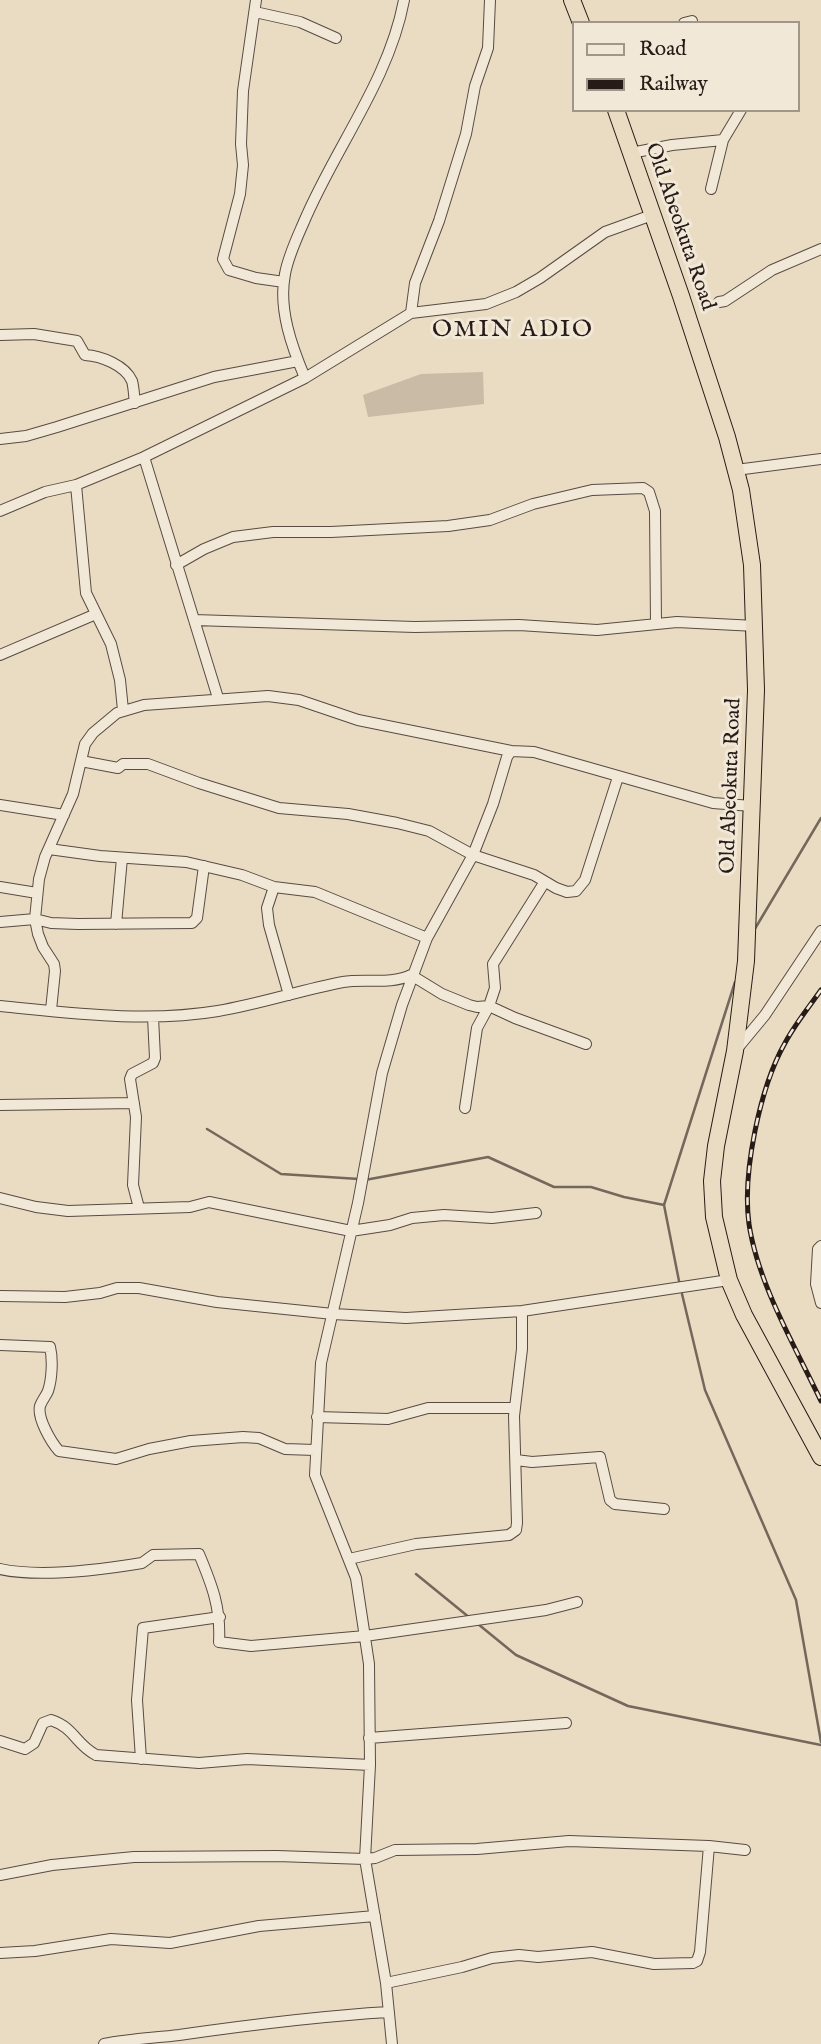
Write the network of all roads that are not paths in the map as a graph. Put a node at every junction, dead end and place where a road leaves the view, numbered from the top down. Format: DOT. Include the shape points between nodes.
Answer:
graph roads {
  1 [pos="256,0"];
  2 [pos="404,0"];
  3 [pos="490,0"];
  4 [pos="572,0"];
  5 [pos="255,12"];
  6 [pos="580,21"];
  7 [pos="336,38"];
  8 [pos="616,112"];
  9 [pos="740,112"];
  10 [pos="723,140"];
  11 [pos="631,153"];
  12 [pos="711,189"];
  13 [pos="652,215"];
  14 [pos="821,249"];
  15 [pos="284,282"];
  16 [pos="719,302"];
  17 [pos="411,313"];
  18 [pos="0,335"];
  19 [pos="298,361"];
  20 [pos="305,378"];
  21 [pos="135,403"];
  22 [pos="0,439"];
  23 [pos="144,457"];
  24 [pos="821,459"];
  25 [pos="736,470"];
  26 [pos="76,485"];
  27 [pos="0,511"];
  28 [pos="176,565"];
  29 [pos="96,614"];
  30 [pos="194,620"];
  31 [pos="656,624"];
  32 [pos="756,626"];
  33 [pos="0,655"];
  34 [pos="218,698"];
  35 [pos="122,710"];
  36 [pos="511,751"];
  37 [pos="80,761"];
  38 [pos="618,777"];
  39 [pos="0,805"];
  40 [pos="752,806"];
  41 [pos="64,815"];
  42 [pos="49,849"];
  43 [pos="473,855"];
  44 [pos="122,858"];
  45 [pos="204,866"];
  46 [pos="544,883"];
  47 [pos="0,887"];
  48 [pos="274,887"];
  49 [pos="37,893"];
  50 [pos="35,919"];
  51 [pos="0,922"];
  52 [pos="116,924"];
  53 [pos="821,931"];
  54 [pos="427,938"];
  55 [pos="411,975"];
  56 [pos="289,995"];
  57 [pos="0,1006"];
  58 [pos="489,1006"];
  59 [pos="51,1010"];
  60 [pos="153,1017"];
  61 [pos="586,1044"];
  62 [pos="735,1051"];
  63 [pos="134,1103"];
  64 [pos="0,1105"];
  65 [pos="465,1108"];
  66 [pos="0,1198"];
  67 [pos="139,1208"];
  68 [pos="536,1213"];
  69 [pos="351,1231"];
  70 [pos="821,1246"];
  71 [pos="729,1280"];
  72 [pos="0,1296"];
  73 [pos="821,1303"];
  74 [pos="522,1311"];
  75 [pos="332,1314"];
  76 [pos="0,1345"];
  77 [pos="515,1408"];
  78 [pos="317,1418"];
  79 [pos="315,1450"];
  80 [pos="821,1457"];
  81 [pos="516,1460"];
  82 [pos="664,1509"];
  83 [pos="349,1559"];
  84 [pos="0,1569"];
  85 [pos="577,1602"];
  86 [pos="220,1617"];
  87 [pos="365,1636"];
  88 [pos="566,1723"];
  89 [pos="369,1738"];
  90 [pos="0,1741"];
  91 [pos="141,1759"];
  92 [pos="370,1765"];
  93 [pos="709,1846"];
  94 [pos="745,1850"];
  95 [pos="365,1859"];
  96 [pos="0,1875"];
  97 [pos="374,1916"];
  98 [pos="0,1953"];
  99 [pos="386,1983"];
  100 [pos="389,2012"];
  101 [pos="104,2044"];
  102 [pos="392,2044"];
  1 -- 5 [label="street"];
  2 -- 15 [label="street" via="392,49 317,190"];
  3 -- 17 [label="street" via="488,48 439,221 415,283"];
  4 -- 6 [label="highway"];
  5 -- 7 [label="street" via="300,22"];
  5 -- 15 [label="street" via="243,91 240,194 223,260 229,270"];
  8 -- 11 [label="highway, Old Abeokuta Road"];
  9 -- 10 [label="street"];
  10 -- 11 [label="street"];
  10 -- 12 [label="street"];
  11 -- 13 [label="highway, Old Abeokuta Road"];
  13 -- 17 [label="street" via="605,232 516,292 486,304"];
  13 -- 25 [label="highway, Old Abeokuta Road"];
  14 -- 16 [label="street" via="772,270"];
  15 -- 19 [label="street" via="285,312"];
  17 -- 20 [label="street"];
  18 -- 21 [label="street" via="34,334 77,341 85,355 98,355 121,368 131,380"];
  19 -- 20 [label="street"];
  19 -- 21 [label="street" via="214,377"];
  20 -- 23 [label="street"];
  21 -- 22 [label="street" via="26,436"];
  23 -- 26 [label="street"];
  23 -- 28 [label="street"];
  24 -- 25 [label="street"];
  25 -- 32 [label="highway, Old Abeokuta Road" via="752,565"];
  26 -- 27 [label="street"];
  26 -- 29 [label="street" via="83,576"];
  28 -- 30 [label="street"];
  28 -- 31 [label="street" via="233,537 448,526 490,520 592,490 643,488 656,511"];
  29 -- 33 [label="street"];
  29 -- 35 [label="street" via="116,660"];
  30 -- 31 [label="street" via="597,630"];
  30 -- 34 [label="street"];
  31 -- 32 [label="street"];
  32 -- 40 [label="highway, Old Abeokuta Road"];
  34 -- 35 [label="street"];
  34 -- 36 [label="street" via="299,700 358,720"];
  35 -- 37 [label="street" via="93,733"];
  36 -- 38 [label="street" via="534,752"];
  36 -- 43 [label="street"];
  37 -- 41 [label="street"];
  37 -- 43 [label="street" via="118,768 148,764 279,808 397,822 429,831"];
  38 -- 40 [label="street" via="713,803"];
  38 -- 46 [label="street" via="580,887 567,892"];
  39 -- 41 [label="street"];
  40 -- 62 [label="highway, Old Abeokuta Road" via="746,961"];
  41 -- 42 [label="street"];
  42 -- 44 [label="street"];
  42 -- 49 [label="street"];
  43 -- 46 [label="street" via="534,875"];
  43 -- 54 [label="street"];
  44 -- 45 [label="street"];
  44 -- 52 [label="street"];
  45 -- 48 [label="street"];
  45 -- 52 [label="street" via="195,922"];
  46 -- 58 [label="street" via="493,964 495,988"];
  47 -- 49 [label="street"];
  48 -- 54 [label="street" via="315,892"];
  48 -- 56 [label="street" via="267,908 269,925"];
  49 -- 50 [label="street"];
  50 -- 51 [label="street"];
  50 -- 52 [label="street"];
  50 -- 59 [label="street" via="43,947 54,964"];
  53 -- 62 [label="street"];
  54 -- 55 [label="street"];
  55 -- 56 [label="street" via="401,980 345,982"];
  55 -- 58 [label="street" via="442,994 477,1007"];
  55 -- 69 [label="street" via="382,1073"];
  56 -- 60 [label="street" via="217,1012"];
  57 -- 59 [label="street"];
  58 -- 61 [label="street"];
  58 -- 65 [label="street" via="477,1028"];
  59 -- 60 [label="street"];
  60 -- 63 [label="street" via="155,1058 132,1074"];
  62 -- 71 [label="highway, Old Abeokuta Road" via="712,1181 714,1217"];
  63 -- 64 [label="street"];
  63 -- 67 [label="street" via="132,1174"];
  66 -- 67 [label="street" via="68,1211"];
  67 -- 69 [label="street" via="209,1202"];
  68 -- 69 [label="street" via="412,1218"];
  69 -- 75 [label="street"];
  70 -- 73 [label="street" via="816,1284"];
  71 -- 74 [label="street"];
  71 -- 80 [label="highway, Old Abeokuta Road"];
  72 -- 75 [label="street" via="65,1297 139,1288"];
  74 -- 75 [label="street" via="406,1318"];
  74 -- 77 [label="street"];
  75 -- 78 [label="street" via="321,1363"];
  76 -- 79 [label="street" via="50,1347 50,1383 40,1414 59,1451 116,1459 191,1441 243,1437 285,1449"];
  77 -- 78 [label="street" via="428,1408 388,1419"];
  77 -- 81 [label="street"];
  78 -- 79 [label="street"];
  79 -- 83 [label="street" via="315,1475"];
  81 -- 82 [label="street" via="600,1457 614,1504"];
  81 -- 83 [label="street" via="517,1523 509,1535 416,1544"];
  83 -- 87 [label="street"];
  84 -- 86 [label="street" via="49,1574 142,1563 153,1555 200,1554"];
  85 -- 87 [label="street"];
  86 -- 87 [label="street" via="219,1642 251,1646"];
  86 -- 91 [label="street" via="143,1628 137,1700"];
  87 -- 89 [label="street"];
  88 -- 89 [label="street"];
  89 -- 92 [label="street"];
  90 -- 91 [label="street" via="25,1749 34,1743 43,1723 51,1720 69,1728 82,1748 96,1755"];
  91 -- 92 [label="street"];
  92 -- 95 [label="street"];
  93 -- 94 [label="street"];
  93 -- 95 [label="street" via="569,1841 395,1850"];
  93 -- 99 [label="street" via="700,1952 693,1963 654,1964 592,1952 519,1955"];
  95 -- 96 [label="street" via="134,1857"];
  95 -- 97 [label="street"];
  97 -- 98 [label="street" via="259,1926 170,1943 111,1939"];
  97 -- 99 [label="street"];
  99 -- 100 [label="street"];
  100 -- 101 [label="street"];
  100 -- 102 [label="street"];
}
